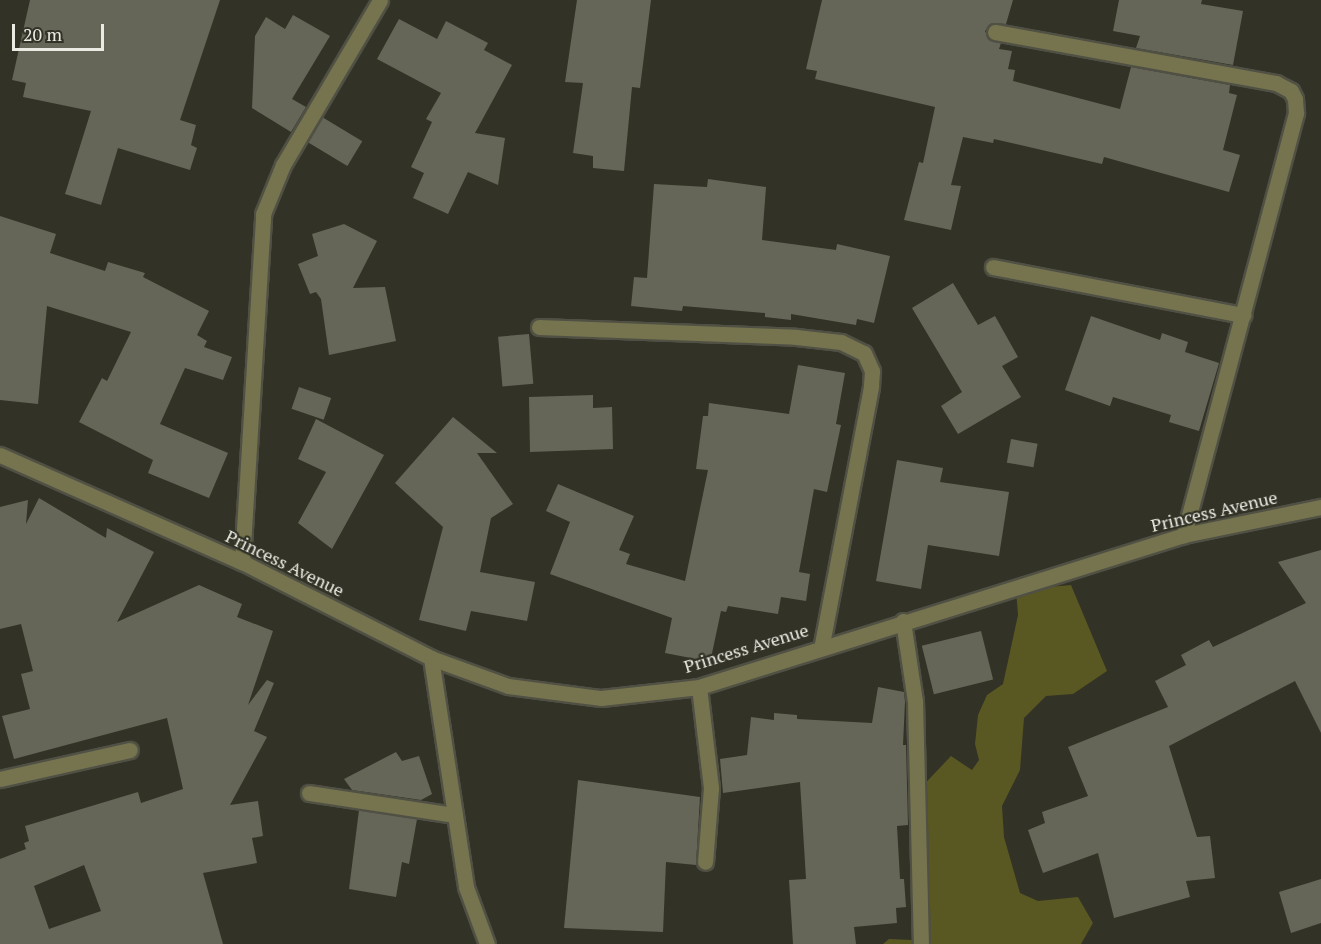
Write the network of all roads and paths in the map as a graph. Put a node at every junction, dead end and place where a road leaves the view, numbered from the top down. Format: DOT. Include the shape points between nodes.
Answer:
graph roads {
  1 [pos="380,0"];
  2 [pos="995,32"];
  3 [pos="993,267"];
  4 [pos="1244,315"];
  5 [pos="539,327"];
  6 [pos="0,455"];
  7 [pos="1321,507"];
  8 [pos="1184,535"];
  9 [pos="242,562"];
  10 [pos="903,621"];
  11 [pos="822,645"];
  12 [pos="431,658"];
  13 [pos="699,687"];
  14 [pos="130,750"];
  15 [pos="0,779"];
  16 [pos="309,793"];
  17 [pos="454,815"];
  18 [pos="705,862"];
  19 [pos="487,944"];
  20 [pos="921,944"];
  1 -- 9 [label="street" via="283,165 262,214"];
  2 -- 4 [label="street" via="1276,83 1291,91 1296,113"];
  3 -- 4 [label="street"];
  4 -- 8 [label="street"];
  5 -- 11 [label="street" via="796,336 841,342 864,354 872,371 871,387"];
  6 -- 9 [label="street, Princess Avenue"];
  7 -- 8 [label="street, Princess Avenue"];
  8 -- 10 [label="street, Princess Avenue"];
  9 -- 12 [label="street, Princess Avenue"];
  10 -- 11 [label="street, Princess Avenue"];
  10 -- 20 [label="street" via="915,701"];
  11 -- 13 [label="street, Princess Avenue"];
  12 -- 13 [label="street, Princess Avenue" via="508,686 541,693 602,698"];
  12 -- 17 [label="street"];
  13 -- 18 [label="street" via="711,788"];
  14 -- 15 [label="street"];
  16 -- 17 [label="street"];
  17 -- 19 [label="street" via="466,887"];
}
